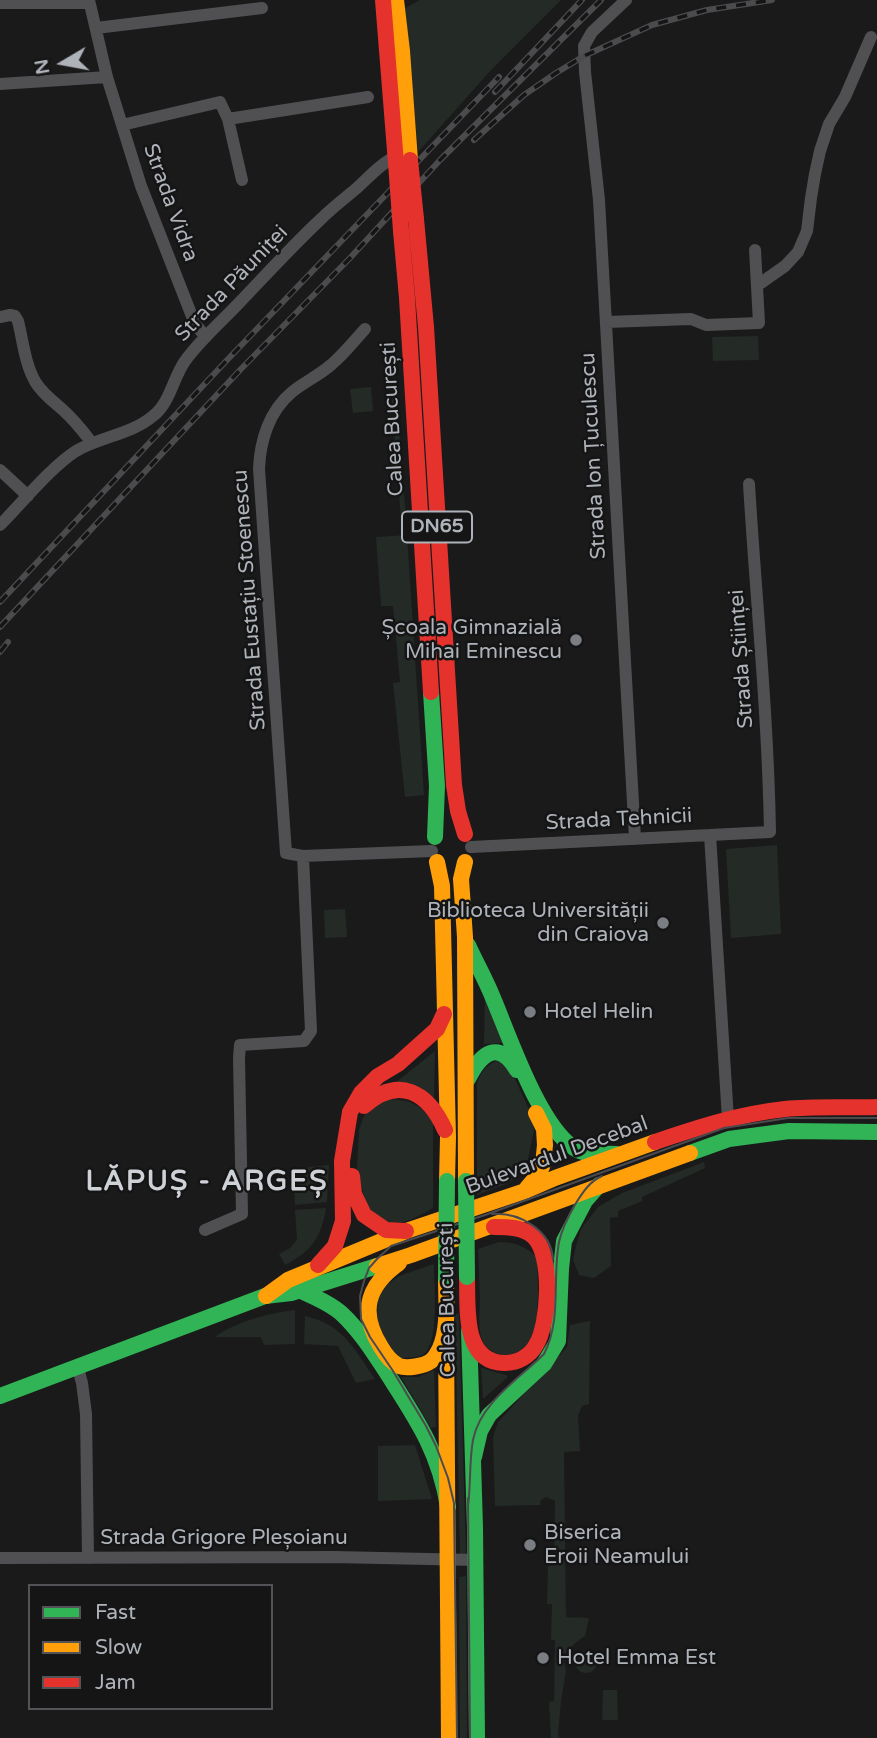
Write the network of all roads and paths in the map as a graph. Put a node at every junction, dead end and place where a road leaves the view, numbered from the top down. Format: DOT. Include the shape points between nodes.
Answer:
graph roads {
  1 [pos="626,0"];
  2 [pos="89,2"];
  3 [pos="393,2"];
  4 [pos="0,3"];
  5 [pos="262,8"];
  6 [pos="96,28"];
  7 [pos="870,37"];
  8 [pos="107,77"];
  9 [pos="0,84"];
  10 [pos="368,97"];
  11 [pos="228,119"];
  12 [pos="122,125"];
  13 [pos="403,158"];
  14 [pos="242,180"];
  15 [pos="755,250"];
  16 [pos="758,285"];
  17 [pos="415,298"];
  18 [pos="0,317"];
  19 [pos="607,322"];
  20 [pos="365,329"];
  21 [pos="206,337"];
  22 [pos="92,443"];
  23 [pos="0,470"];
  24 [pos="749,484"];
  25 [pos="28,496"];
  26 [pos="0,508"];
  27 [pos="13,512"];
  28 [pos="0,525"];
  29 [pos="770,831"];
  30 [pos="710,835"];
  31 [pos="635,838"];
  32 [pos="467,847"];
  33 [pos="435,850"];
  34 [pos="303,856"];
  35 [pos="465,937"];
  36 [pos="444,1014"];
  37 [pos="466,1083"];
  38 [pos="877,1107"];
  39 [pos="728,1119"];
  40 [pos="877,1132"];
  41 [pos="448,1138"];
  42 [pos="625,1154"];
  43 [pos="600,1185"];
  44 [pos="525,1191"];
  45 [pos="489,1227"];
  46 [pos="205,1230"];
  47 [pos="406,1231"];
  48 [pos="411,1255"];
  49 [pos="310,1271"];
  50 [pos="299,1290"];
  51 [pos="265,1296"];
  52 [pos="446,1328"];
  53 [pos="469,1328"];
  54 [pos="78,1368"];
  55 [pos="0,1395"];
  56 [pos="474,1457"];
  57 [pos="448,1507"];
  58 [pos="0,1558"];
  59 [pos="88,1558"];
  60 [pos="449,1559"];
  61 [pos="476,1560"];
  62 [pos="449,1738"];
  63 [pos="477,1738"];
  1 -- 19 [label="street, Strada Ion Țuculescu" via="592,32 584,47"];
  2 -- 4 [label="street"];
  2 -- 6 [label="street, Strada Vidra"];
  3 -- 13 [label="main road, Calea București / DN65" via="402,51"];
  5 -- 6 [label="street"];
  6 -- 8 [label="street, Strada Vidra"];
  7 -- 16 [label="street" via="829,124 807,231 798,252"];
  8 -- 9 [label="street"];
  8 -- 12 [label="street, Strada Vidra"];
  10 -- 11 [label="street"];
  11 -- 12 [label="street" via="220,102"];
  11 -- 14 [label="street"];
  12 -- 21 [label="street, Strada Vidra" via="195,324"];
  13 -- 17 [label="main road, Calea București / DN65, bridge" via="416,219"];
  13 -- 17 [label="main road, Calea București / DN65, bridge" via="401,231"];
  13 -- 21 [label="street, Strada Păuniței" via="383,165 319,221"];
  15 -- 16 [label="street"];
  16 -- 19 [label="street" via="759,323 706,325 691,319"];
  17 -- 32 [label="main road, Calea București / DN65" via="454,785"];
  17 -- 33 [label="main road, Calea București / DN65" via="437,786"];
  18 -- 22 [label="street" via="10,315 18,320 36,383"];
  19 -- 31 [label="street, Strada Ion Țuculescu"];
  20 -- 34 [label="street, Strada Eustațiu Stoenescu" via="330,366 291,392 265,431 260,450 286,853"];
  21 -- 22 [label="street, Strada Păuniței" via="185,361 152,418"];
  22 -- 25 [label="street, Strada Păuniței" via="73,453"];
  23 -- 25 [label="street"];
  24 -- 29 [label="street, Strada Științei"];
  25 -- 27 [label="street, Strada Păuniței"];
  26 -- 27 [label="street"];
  27 -- 28 [label="street, Strada Păuniței"];
  29 -- 30 [label="street, Strada Tehnicii"];
  30 -- 31 [label="street, Strada Tehnicii"];
  30 -- 39 [label="street"];
  31 -- 32 [label="street, Strada Tehnicii"];
  32 -- 33 [label="main road" via="458,866 449,868"];
  32 -- 33 [label="main road" via="452,828 442,830"];
  32 -- 35 [label="main road, Calea București / DN65" via="461,879"];
  33 -- 34 [label="street"];
  33 -- 36 [label="main road, Calea București / DN65" via="442,886"];
  34 -- 46 [label="street" via="311,1031 304,1041 240,1045 242,1214"];
  35 -- 37 [label="main road, Calea București / DN65"];
  35 -- 42 [label="main road" via="512,1046 560,1136 582,1151"];
  36 -- 41 [label="main road, Calea București / DN65"];
  36 -- 49 [label="main road" via="437,1029 398,1065 378,1076 350,1112 342,1161 343,1221 335,1246"];
  37 -- 44 [label="main road" via="480,1057 493,1051 508,1056 515,1066 544,1129 543,1164"];
  37 -- 53 [label="main road, Calea București / DN65, bridge"];
  38 -- 39 [label="main road, Bulevardul Decebal" via="788,1109"];
  39 -- 42 [label="main road, Bulevardul Decebal"];
  40 -- 43 [label="main road, Bulevardul Decebal" via="789,1131 729,1139"];
  41 -- 47 [label="main road" via="435,1109 408,1091 377,1093 356,1121 351,1173 354,1194 364,1215 386,1230"];
  41 -- 52 [label="main road, Calea București, bridge"];
  42 -- 44 [label="main road, Bulevardul Decebal"];
  43 -- 45 [label="main road, Bulevardul Decebal"];
  43 -- 56 [label="main road" via="585,1201 564,1241 558,1341 544,1364 489,1415"];
  44 -- 47 [label="main road, Bulevardul Decebal"];
  45 -- 48 [label="main road, Bulevardul Decebal"];
  45 -- 53 [label="main road" via="514,1228 541,1245 547,1274 543,1332 531,1352 507,1363 481,1355"];
  47 -- 49 [label="main road, Bulevardul Decebal"];
  48 -- 50 [label="main road, Bulevardul Decebal"];
  48 -- 52 [label="main road" via="384,1273 373,1290 368,1314 372,1328 382,1348 403,1367 432,1361"];
  49 -- 51 [label="main road, Bulevardul Decebal"];
  50 -- 51 [label="main road, Bulevardul Decebal"];
  50 -- 57 [label="main road" via="341,1313 363,1338 429,1441"];
  51 -- 54 [label="main road, Bulevardul Decebal"];
  52 -- 57 [label="main road, Calea București"];
  53 -- 56 [label="main road, Calea București"];
  54 -- 55 [label="main road, Bulevardul Decebal"];
  54 -- 59 [label="street" via="86,1414"];
  56 -- 61 [label="main road, Calea București"];
  57 -- 60 [label="main road, Calea București"];
  58 -- 59 [label="street, Strada Grigore Pleșoianu"];
  59 -- 60 [label="street, Strada Grigore Pleșoianu"];
  60 -- 61 [label="street, Strada Grigore Pleșoianu"];
  60 -- 62 [label="main road, Calea București"];
  61 -- 63 [label="main road, Calea București"];
}
